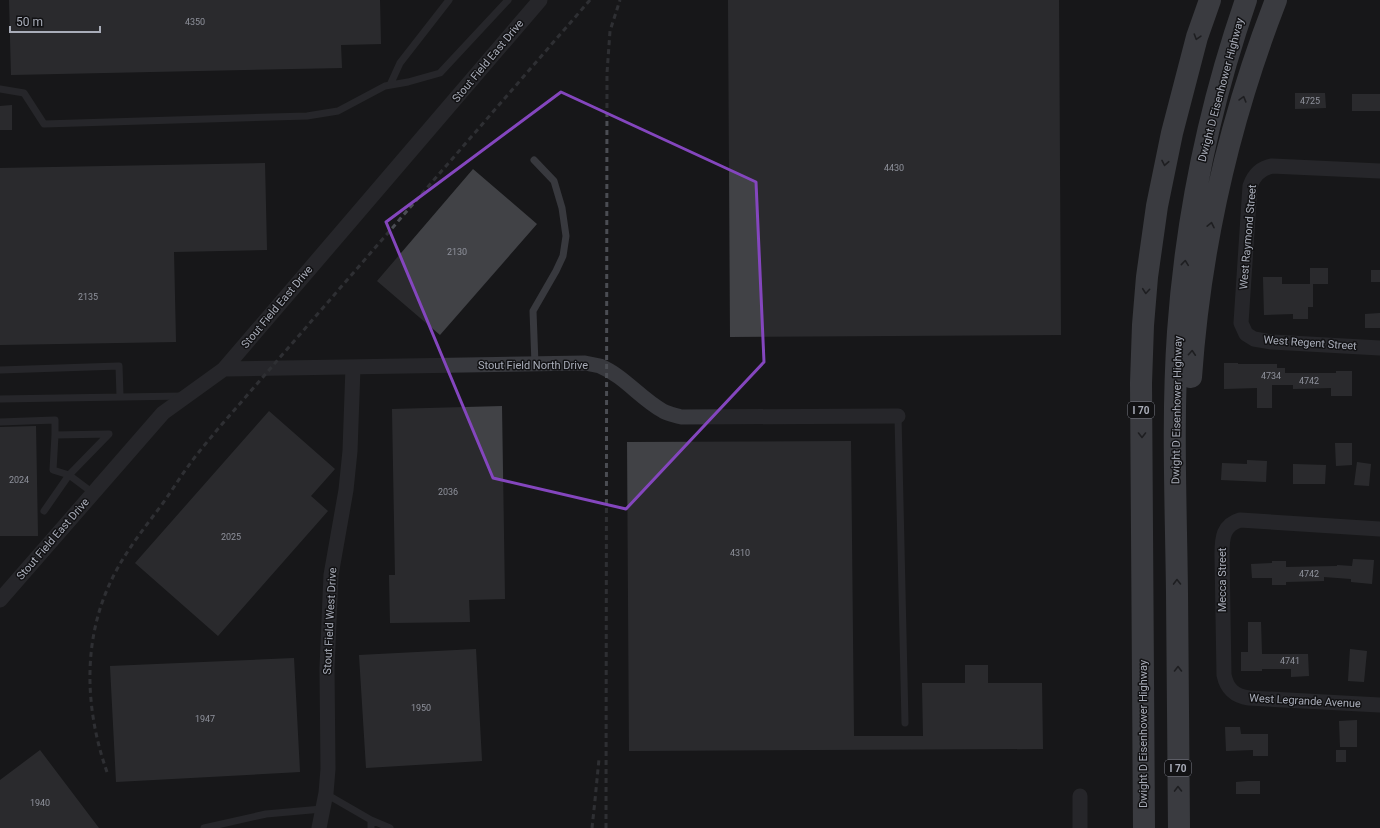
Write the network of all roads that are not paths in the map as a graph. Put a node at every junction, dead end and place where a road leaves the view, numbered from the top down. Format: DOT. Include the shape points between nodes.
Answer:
graph roads {
  1 [pos="449,0"];
  2 [pos="508,0"];
  3 [pos="540,0"];
  4 [pos="1210,0"];
  5 [pos="1246,0"];
  6 [pos="1276,0"];
  7 [pos="390,85"];
  8 [pos="0,89"];
  9 [pos="534,160"];
  10 [pos="1380,171"];
  11 [pos="1244,330"];
  12 [pos="1380,348"];
  13 [pos="534,364"];
  14 [pos="353,367"];
  15 [pos="224,369"];
  16 [pos="0,370"];
  17 [pos="120,396"];
  18 [pos="187,396"];
  19 [pos="0,399"];
  20 [pos="898,416"];
  21 [pos="0,422"];
  22 [pos="55,435"];
  23 [pos="69,475"];
  24 [pos="94,493"];
  25 [pos="44,511"];
  26 [pos="1176,512"];
  27 [pos="1380,529"];
  28 [pos="0,600"];
  29 [pos="1232,692"];
  30 [pos="1380,705"];
  31 [pos="905,723"];
  32 [pos="326,794"];
  33 [pos="1080,796"];
  34 [pos="322,809"];
  35 [pos="371,820"];
  36 [pos="204,828"];
  37 [pos="319,828"];
  38 [pos="371,828"];
  39 [pos="390,828"];
  40 [pos="1080,828"];
  41 [pos="1144,828"];
  42 [pos="1179,828"];
  1 -- 7 [label="lane" via="400,63"];
  2 -- 7 [label="lane" via="440,73"];
  3 -- 15 [label="street, Stout Field East Drive"];
  4 -- 41 [label="highway, Dwight D Eisenhower Highway / I 70, one-way" via="1188,70 1167,153 1152,241 1143,325 1141,382"];
  26 -- 5 [label="highway, Dwight D Eisenhower Highway / I 70, one-way" via="1176,386 1185,257 1208,130"];
  26 -- 6 [label="highway, one-way" via="1190,392 1194,331 1207,241 1232,136"];
  7 -- 8 [label="lane" via="338,111 307,116 44,124 24,93"];
  9 -- 13 [label="lane" via="554,181 562,208 566,236 563,256 532,311"];
  10 -- 11 [label="street, West Raymond Street" via="1272,166 1257,174 1250,186 1241,323"];
  11 -- 12 [label="street, West Regent Street" via="1254,339 1272,342"];
  13 -- 14 [label="street, Stout Field North Drive"];
  13 -- 20 [label="street, Stout Field North Drive" via="585,363 599,366 618,377 653,405 681,417"];
  14 -- 15 [label="street, Stout Field North Drive"];
  14 -- 32 [label="street, Stout Field West Drive" via="346,490 331,574 327,647"];
  15 -- 18 [label="street, Stout Field East Drive"];
  16 -- 17 [label="lane" via="119,366"];
  17 -- 18 [label="lane"];
  17 -- 19 [label="lane"];
  18 -- 24 [label="street, Stout Field East Drive" via="162,414"];
  20 -- 31 [label="lane"];
  21 -- 22 [label="lane" via="54,420"];
  22 -- 23 [label="lane" via="53,470"];
  22 -- 23 [label="lane" via="109,434"];
  23 -- 24 [label="lane"];
  23 -- 25 [label="lane"];
  24 -- 28 [label="street, Stout Field East Drive"];
  42 -- 26 [label="highway, Dwight D Eisenhower Highway / I 70, one-way"];
  27 -- 29 [label="street, Mecca Street" via="1248,520 1228,525 1222,544 1223,651 1224,675"];
  29 -- 30 [label="street, West Legrande Avenue" via="1249,698"];
  32 -- 34 [label="street, Stout Field West Drive"];
  32 -- 35 [label="lane"];
  33 -- 40 [label="street"];
  34 -- 36 [label="lane" via="266,814"];
  34 -- 37 [label="street, Stout Field West Drive"];
  35 -- 38 [label="lane"];
  35 -- 39 [label="lane"];
}
